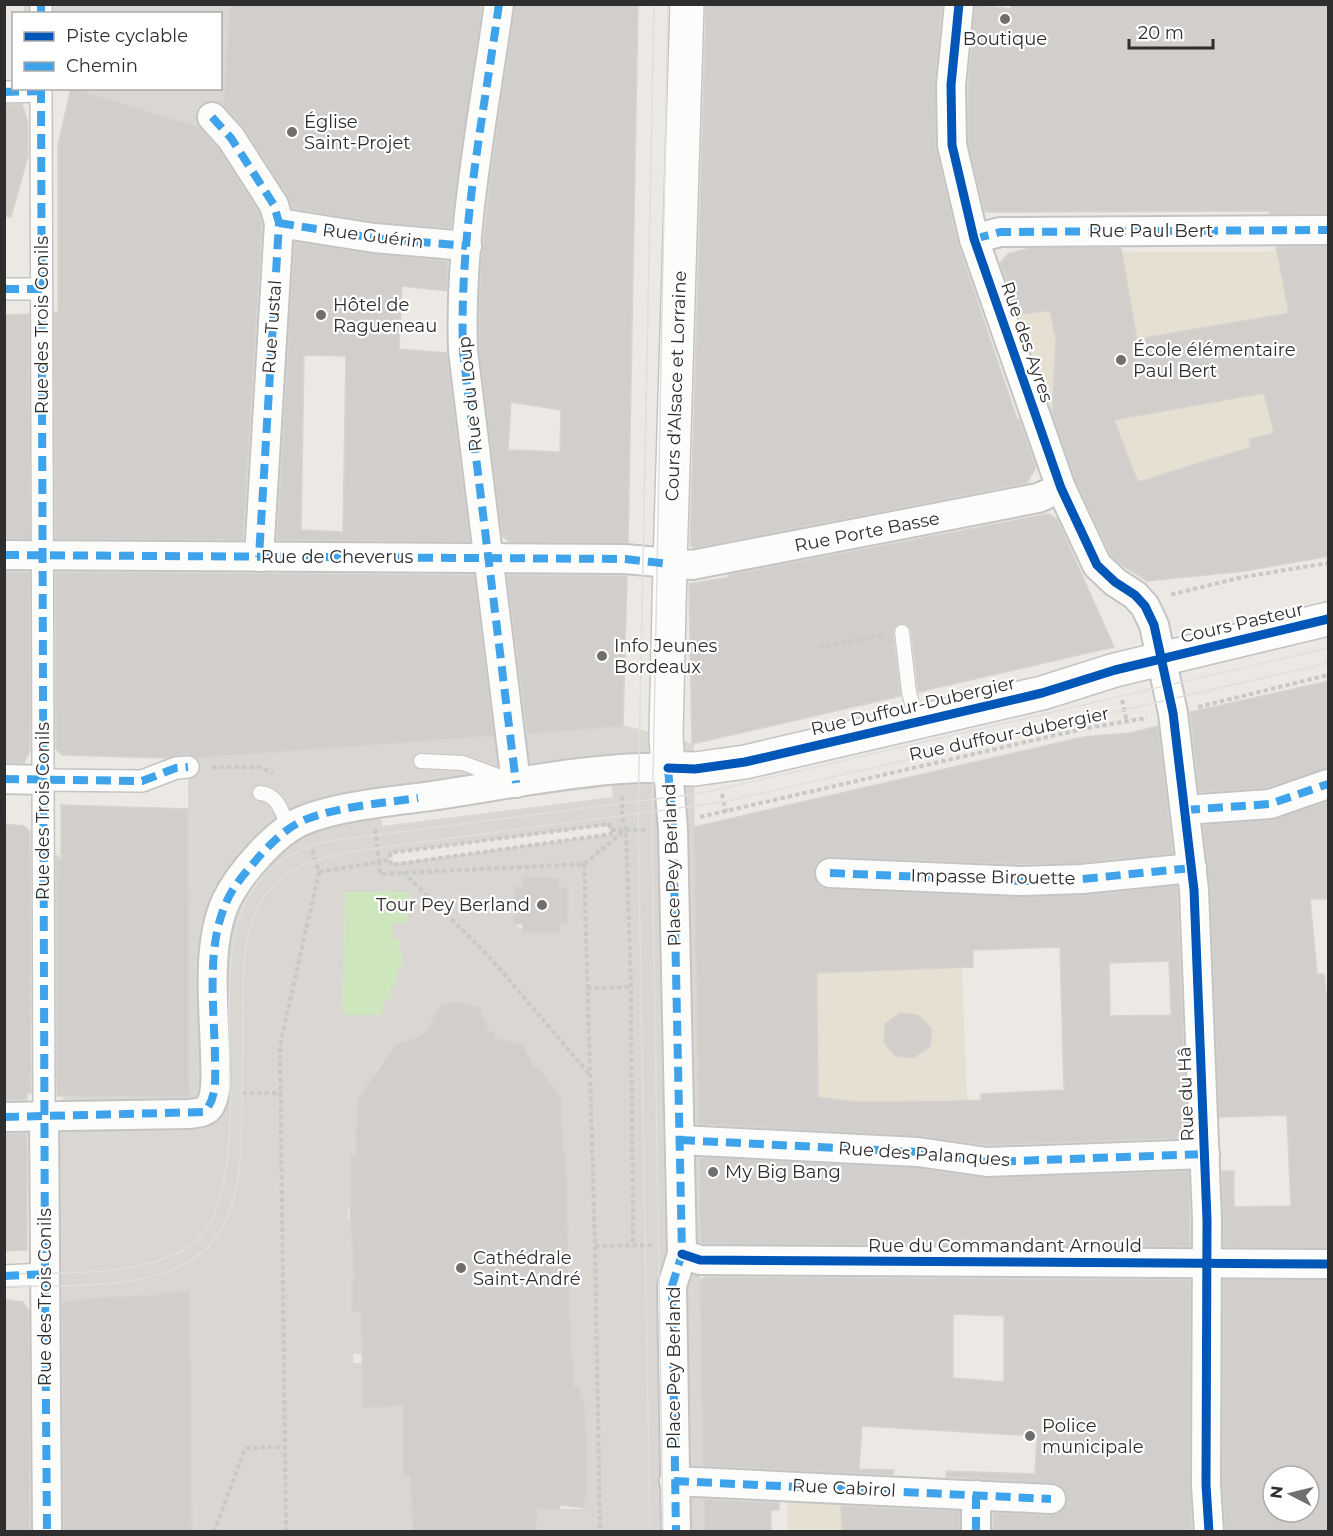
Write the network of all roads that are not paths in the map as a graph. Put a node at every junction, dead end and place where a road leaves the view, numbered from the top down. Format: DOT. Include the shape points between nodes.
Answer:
graph roads {
  1 [pos="499,4"];
  2 [pos="687,4"];
  3 [pos="960,4"];
  4 [pos="41,90"];
  5 [pos="4,92"];
  6 [pos="213,117"];
  7 [pos="279,224"];
  8 [pos="1329,230"];
  9 [pos="974,239"];
  10 [pos="467,246"];
  11 [pos="4,289"];
  12 [pos="42,289"];
  13 [pos="1061,488"];
  14 [pos="4,555"];
  15 [pos="43,555"];
  16 [pos="259,557"];
  17 [pos="489,559"];
  18 [pos="670,564"];
  19 [pos="1329,620"];
  20 [pos="902,632"];
  21 [pos="1162,658"];
  22 [pos="917,723"];
  23 [pos="421,761"];
  24 [pos="188,767"];
  25 [pos="668,768"];
  26 [pos="4,778"];
  27 [pos="43,780"];
  28 [pos="516,783"];
  29 [pos="1329,784"];
  30 [pos="260,793"];
  31 [pos="1185,810"];
  32 [pos="289,828"];
  33 [pos="1192,868"];
  34 [pos="830,873"];
  35 [pos="4,1116"];
  36 [pos="44,1116"];
  37 [pos="680,1140"];
  38 [pos="1205,1154"];
  39 [pos="682,1249"];
  40 [pos="1208,1263"];
  41 [pos="1329,1264"];
  42 [pos="45,1275"];
  43 [pos="4,1276"];
  44 [pos="674,1481"];
  45 [pos="976,1495"];
  46 [pos="1051,1499"];
  47 [pos="47,1532"];
  48 [pos="676,1532"];
  49 [pos="975,1532"];
  50 [pos="1209,1532"];
  1 -- 10 [label="street, Rue du Loup"];
  2 -- 18 [label="street, Cours d'Alsace et Lorraine"];
  3 -- 9 [label="street, Rue des Ayres" via="950,115 952,145"];
  4 -- 5 [label="street"];
  4 -- 12 [label="street, Rue des Trois Conils"];
  6 -- 7 [label="street, Rue Tustal" via="274,205"];
  7 -- 10 [label="street, Rue Guérin"];
  7 -- 16 [label="street, Rue Tustal"];
  8 -- 9 [label="street, Rue Paul Bert" via="1000,232"];
  9 -- 13 [label="street, Rue des Ayres"];
  10 -- 17 [label="street, Rue du Loup" via="463,351"];
  11 -- 12 [label="street"];
  12 -- 15 [label="street, Rue des Trois Conils"];
  13 -- 18 [label="street, Rue Porte Basse" via="1021,502 692,565"];
  13 -- 21 [label="street, Rue des Ayres" via="1097,565 1145,606"];
  14 -- 15 [label="street, Rue de Cheverus"];
  15 -- 16 [label="street, Rue de Cheverus"];
  15 -- 27 [label="street, Rue des Trois Conils"];
  16 -- 17 [label="street, Rue de Cheverus"];
  17 -- 18 [label="street, Rue de Cheverus" via="626,559"];
  17 -- 28 [label="street, Rue du Loup"];
  18 -- 25 [label="street, Cours d'Alsace et Lorraine"];
  19 -- 21 [label="street, Cours Pasteur"];
  20 -- 22 [label="lane"];
  21 -- 22 [label="street, Rue Duffour-Dubergier" via="1042,693"];
  21 -- 31 [label="street, Rue du Hâ"];
  22 -- 25 [label="street, Rue Duffour-Dubergier" via="745,762 695,769"];
  23 -- 28 [label="lane" via="463,763"];
  24 -- 27 [label="street" via="142,781"];
  25 -- 28 [label="street, Place Pey Berland" via="621,768"];
  25 -- 37 [label="street, Place Pey Berland" via="673,829"];
  26 -- 27 [label="street"];
  27 -- 36 [label="street, Rue des Trois Conils"];
  28 -- 32 [label="street, Place Pey Berland" via="324,814"];
  29 -- 31 [label="street" via="1269,804"];
  30 -- 32 [label="lane" via="274,798"];
  31 -- 33 [label="street, Rue du Hâ"];
  32 -- 36 [label="street, Place Pey Berland" via="237,884 219,921 214,960 211,1105 204,1112 188,1114"];
  33 -- 34 [label="street, Impasse Birouette" via="1021,881"];
  33 -- 38 [label="street, Rue du Hâ"];
  35 -- 36 [label="street"];
  36 -- 42 [label="street, Rue des Trois Conils"];
  37 -- 38 [label="street, Rue des Palanques" via="918,1152 987,1162"];
  37 -- 39 [label="street, Place Pey Berland"];
  38 -- 40 [label="street, Rue du Hâ"];
  39 -- 40 [label="street, Rue du Commandant Arnould" via="700,1260"];
  39 -- 44 [label="street, Place Pey Berland" via="672,1286"];
  40 -- 41 [label="street, Rue du Commandant Arnould"];
  40 -- 50 [label="street, Rue du Hâ"];
  42 -- 43 [label="street"];
  42 -- 47 [label="street, Rue des Trois Conils"];
  44 -- 45 [label="street, Rue Cabirol"];
  44 -- 48 [label="street, Place Pey Berland"];
  45 -- 46 [label="street, Rue Cabirol"];
  45 -- 49 [label="street"];
}
